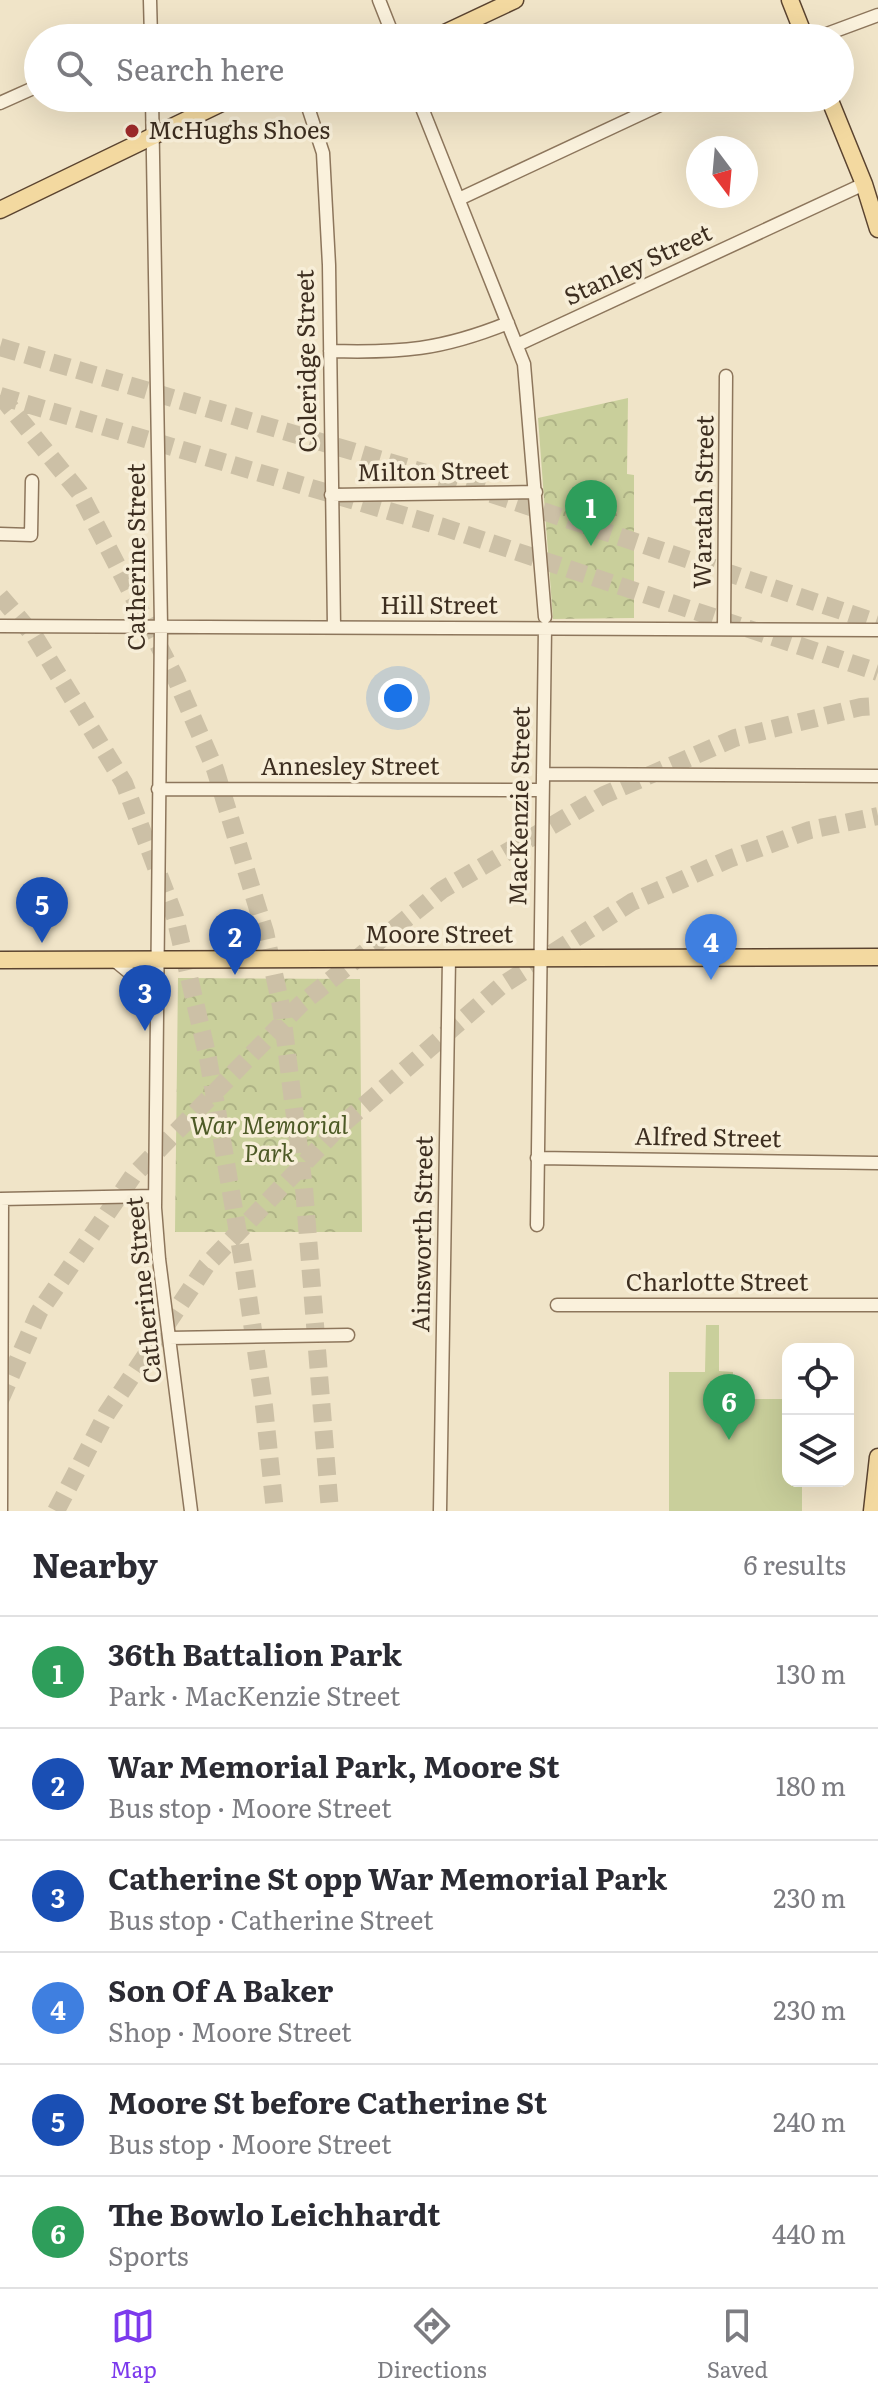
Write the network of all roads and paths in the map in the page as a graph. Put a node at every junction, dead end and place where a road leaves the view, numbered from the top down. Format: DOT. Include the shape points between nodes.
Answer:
graph roads {
  1 [pos="150,0"];
  2 [pos="379,0"];
  3 [pos="515,0"];
  4 [pos="790,0"];
  5 [pos="878,15"];
  6 [pos="149,24"];
  7 [pos="388,24"];
  8 [pos="464,24"];
  9 [pos="799,24"];
  10 [pos="854,24"];
  11 [pos="24,92"];
  12 [pos="0,103"];
  13 [pos="152,112"];
  14 [pos="203,112"];
  15 [pos="310,112"];
  16 [pos="424,112"];
  17 [pos="645,112"];
  18 [pos="835,112"];
  19 [pos="153,136"];
  20 [pos="864,184"];
  21 [pos="459,199"];
  22 [pos="875,205"];
  23 [pos="0,210"];
  24 [pos="878,229"];
  25 [pos="508,323"];
  26 [pos="517,345"];
  27 [pos="330,351"];
  28 [pos="726,376"];
  29 [pos="32,481"];
  30 [pos="536,492"];
  31 [pos="331,495"];
  32 [pos="0,534"];
  33 [pos="545,622"];
  34 [pos="0,626"];
  35 [pos="161,626"];
  36 [pos="334,627"];
  37 [pos="724,629"];
  38 [pos="878,630"];
  39 [pos="543,774"];
  40 [pos="878,776"];
  41 [pos="158,789"];
  42 [pos="542,790"];
  43 [pos="878,957"];
  44 [pos="540,958"];
  45 [pos="449,959"];
  46 [pos="0,960"];
  47 [pos="114,960"];
  48 [pos="156,960"];
  49 [pos="156,1016"];
  50 [pos="537,1158"];
  51 [pos="878,1163"];
  52 [pos="155,1196"];
  53 [pos="1,1199"];
  54 [pos="537,1225"];
  55 [pos="557,1305"];
  56 [pos="878,1305"];
  57 [pos="348,1335"];
  58 [pos="169,1338"];
  59 [pos="878,1457"];
  60 [pos="1,1511"];
  61 [pos="191,1511"];
  62 [pos="440,1511"];
  63 [pos="872,1511"];
  1 -- 6 [label="street"];
  2 -- 7 [label="street"];
  3 -- 8 [label="main road"];
  4 -- 9 [label="main road"];
  5 -- 10 [label="street"];
  11 -- 12 [label="street"];
  13 -- 19 [label="street, Catherine Street"];
  14 -- 19 [label="main road"];
  15 -- 27 [label="street, Coleridge Street" via="323,153"];
  16 -- 21 [label="street, MacKenzie Street"];
  17 -- 21 [label="street"];
  18 -- 20 [label="main road"];
  19 -- 23 [label="main road"];
  19 -- 35 [label="street, Catherine Street"];
  20 -- 22 [label="main road"];
  20 -- 26 [label="street, Stanley Street"];
  21 -- 25 [label="street, MacKenzie Street"];
  22 -- 24 [label="main road"];
  25 -- 26 [label="street, MacKenzie Street"];
  25 -- 27 [label="street" via="419,350"];
  26 -- 30 [label="street, MacKenzie Street" via="524,364"];
  27 -- 31 [label="street, Coleridge Street"];
  28 -- 37 [label="street, Waratah Street"];
  29 -- 32 [label="street" via="31,535"];
  30 -- 31 [label="street, Milton Street"];
  30 -- 33 [label="street, MacKenzie Street"];
  31 -- 36 [label="street, Coleridge Street"];
  33 -- 36 [label="street, Hill Street"];
  33 -- 37 [label="street, Hill Street"];
  33 -- 39 [label="street, MacKenzie Street"];
  34 -- 35 [label="street, Hill Street"];
  35 -- 36 [label="street, Hill Street"];
  35 -- 41 [label="street, Catherine Street"];
  37 -- 38 [label="street, Hill Street"];
  39 -- 40 [label="street"];
  39 -- 42 [label="street, MacKenzie Street"];
  41 -- 42 [label="street, Annesley Street"];
  41 -- 48 [label="street, Catherine Street"];
  42 -- 44 [label="street, MacKenzie Street"];
  43 -- 44 [label="main road, Moore Street"];
  44 -- 45 [label="main road, Moore Street"];
  44 -- 50 [label="street, MacKenzie Street"];
  45 -- 48 [label="main road, Moore Street"];
  45 -- 62 [label="street, Ainsworth Street"];
  46 -- 47 [label="main road, Moore Street"];
  47 -- 48 [label="main road, Moore Street"];
  47 -- 49 [label="street, Catherine Street" via="141,982"];
  48 -- 49 [label="street, Catherine Street"];
  49 -- 52 [label="street, Catherine Street"];
  50 -- 51 [label="street, Alfred Street"];
  50 -- 54 [label="street, MacKenzie Street"];
  52 -- 53 [label="street"];
  52 -- 58 [label="street, Catherine Street"];
  53 -- 60 [label="street"];
  55 -- 56 [label="street, Charlotte Street"];
  57 -- 58 [label="street"];
  58 -- 61 [label="street, Catherine Street"];
  59 -- 63 [label="main road"];
}
